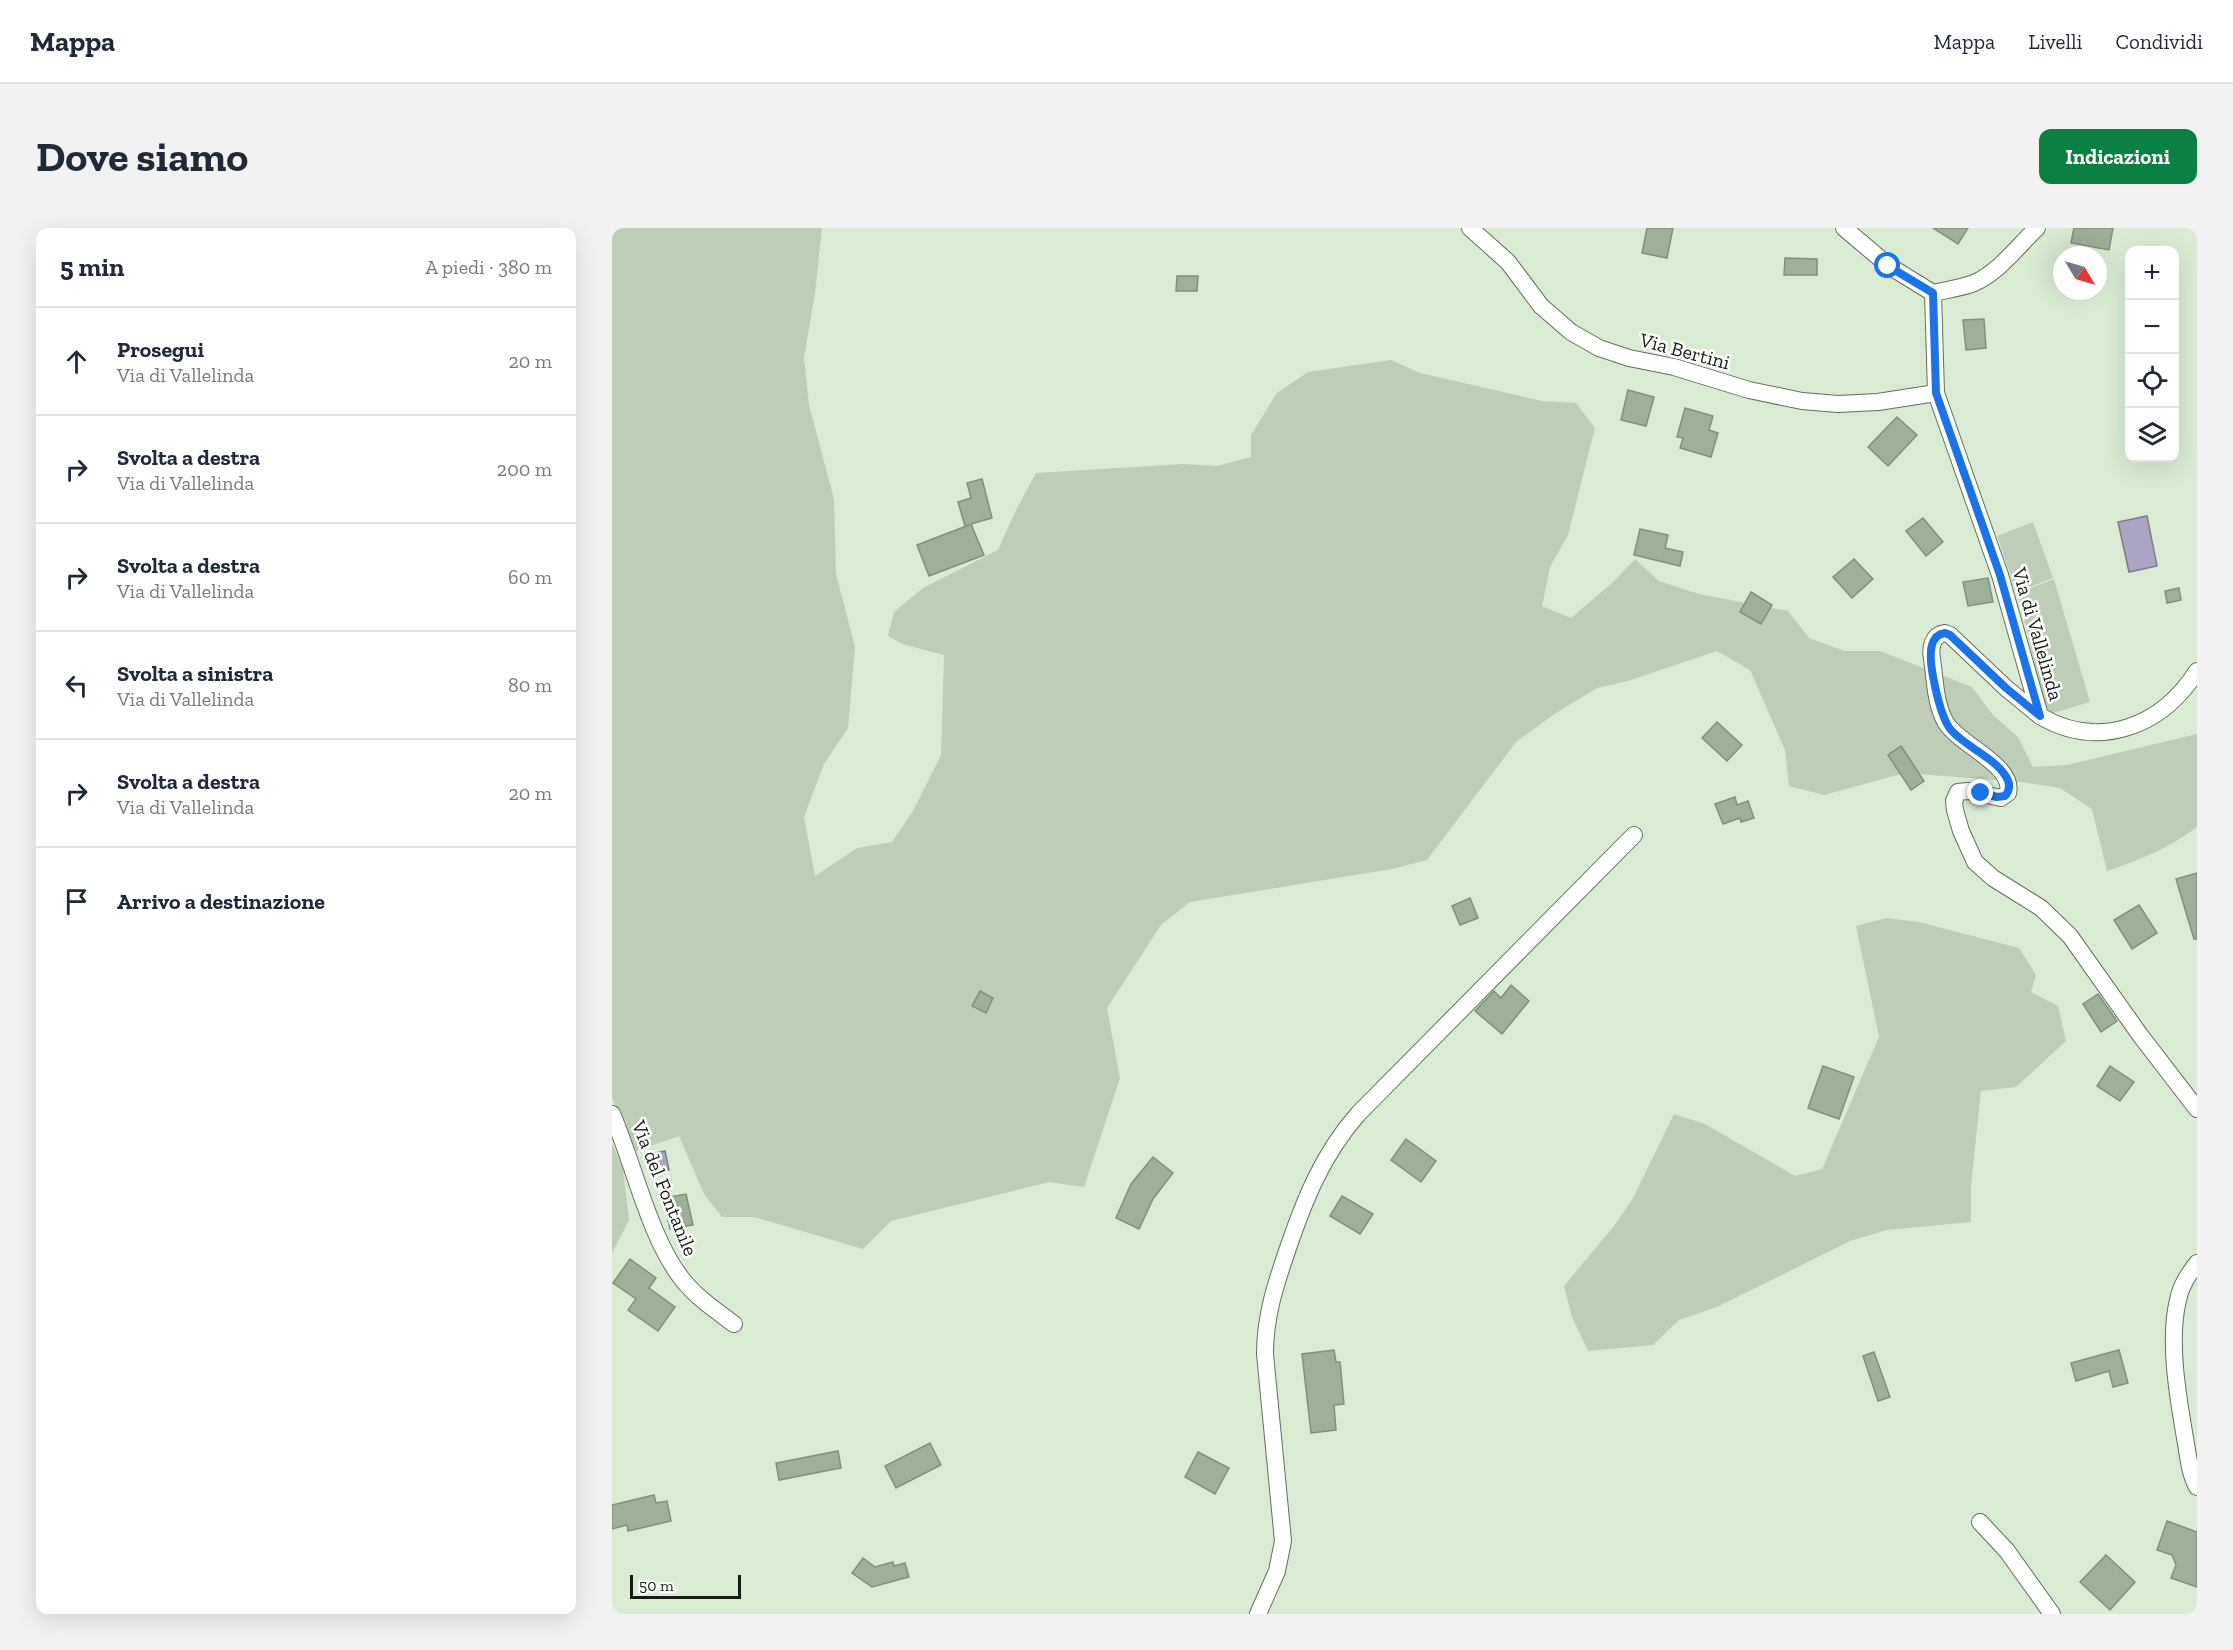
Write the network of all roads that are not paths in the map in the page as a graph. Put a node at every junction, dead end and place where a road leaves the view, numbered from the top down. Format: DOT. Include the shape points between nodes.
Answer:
graph roads {
  1 [pos="1470,228"];
  2 [pos="1844,228"];
  3 [pos="2037,228"];
  4 [pos="1933,293"];
  5 [pos="1936,393"];
  6 [pos="2197,671"];
  7 [pos="2040,716"];
  8 [pos="1634,835"];
  9 [pos="2197,1108"];
  10 [pos="612,1114"];
  11 [pos="2197,1263"];
  12 [pos="734,1324"];
  13 [pos="2197,1487"];
  14 [pos="1980,1522"];
  15 [pos="1258,1614"];
  16 [pos="2052,1614"];
  1 -- 5 [label="street, Via Bertini" via="1518,273 1541,306 1571,332 1599,348 1802,401 1878,402"];
  2 -- 4 [label="street" via="1888,266"];
  3 -- 4 [label="street" via="1981,279"];
  4 -- 5 [label="street, Via di Vallelinda"];
  5 -- 7 [label="street, Via di Vallelinda" via="2000,575"];
  6 -- 7 [label="street" via="2166,707 2123,729 2082,731"];
  7 -- 9 [label="street, Via di Vallelinda" via="1950,635 1937,636 1931,653 1944,718 1953,732 2000,769 2009,783 2008,793 2001,798 1965,790 1955,797 1954,806 1971,855 1988,874 2034,903 2070,936"];
  8 -- 15 [label="street" via="1358,1114 1336,1141 1311,1184 1267,1321 1265,1354 1282,1541 1277,1571"];
  10 -- 12 [label="street, Via del Fontanile" via="672,1264 694,1293"];
  11 -- 13 [label="street" via="2184,1281 2178,1300 2175,1346 2179,1401"];
  14 -- 16 [label="street" via="2007,1551"];
}
